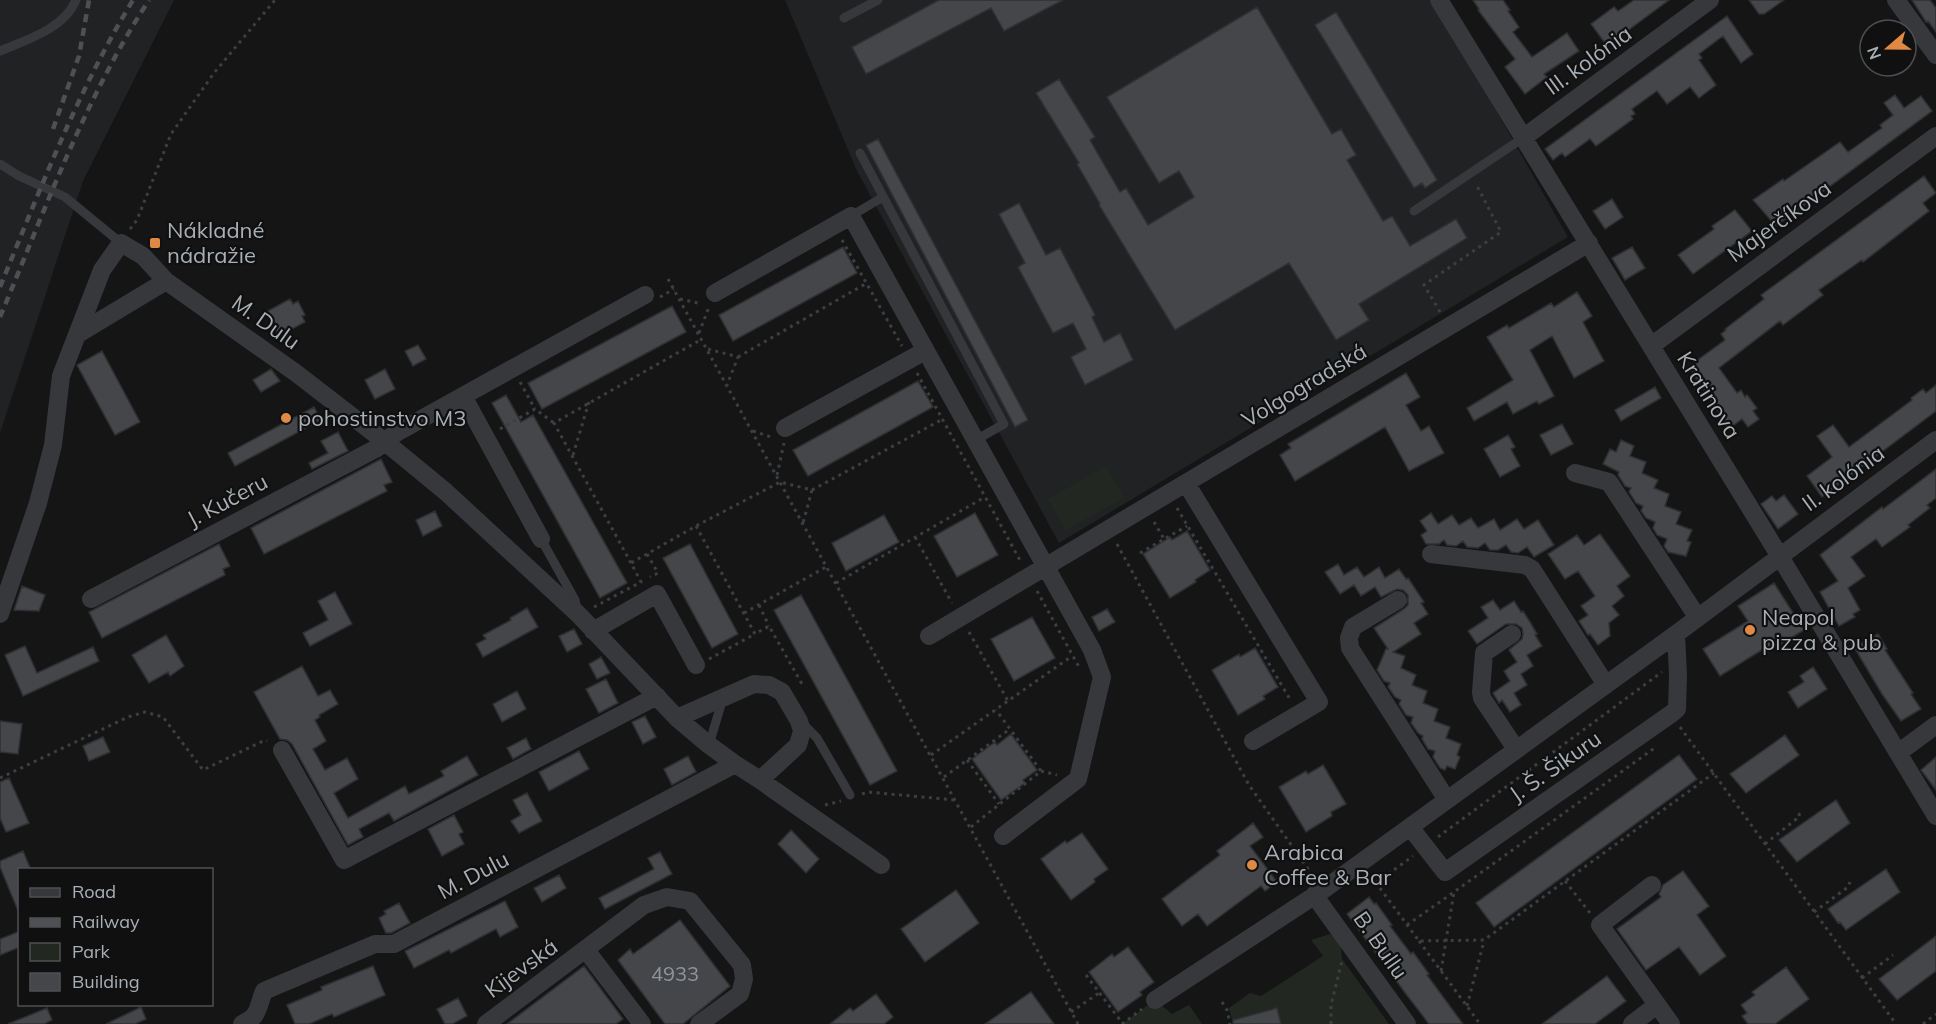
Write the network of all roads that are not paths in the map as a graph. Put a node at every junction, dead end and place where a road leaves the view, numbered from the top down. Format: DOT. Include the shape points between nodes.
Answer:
graph roads {
  1 [pos="76,0"];
  2 [pos="878,0"];
  3 [pos="1439,0"];
  4 [pos="1710,0"];
  5 [pos="1896,0"];
  6 [pos="844,18"];
  7 [pos="0,51"];
  8 [pos="1936,55"];
  9 [pos="1936,136"];
  10 [pos="1523,138"];
  11 [pos="860,153"];
  12 [pos="0,164"];
  13 [pos="883,197"];
  14 [pos="1414,212"];
  15 [pos="851,216"];
  16 [pos="121,243"];
  17 [pos="1588,243"];
  18 [pos="166,281"];
  19 [pos="716,293"];
  20 [pos="645,295"];
  21 [pos="78,334"];
  22 [pos="1650,346"];
  23 [pos="917,355"];
  24 [pos="463,396"];
  25 [pos="781,436"];
  26 [pos="1936,440"];
  27 [pos="384,441"];
  28 [pos="974,441"];
  29 [pos="1575,473"];
  30 [pos="1186,483"];
  31 [pos="541,539"];
  32 [pos="1431,554"];
  33 [pos="1779,555"];
  34 [pos="1037,572"];
  35 [pos="91,599"];
  36 [pos="1398,600"];
  37 [pos="0,614"];
  38 [pos="579,615"];
  39 [pos="1698,618"];
  40 [pos="593,631"];
  41 [pos="1512,634"];
  42 [pos="1676,634"];
  43 [pos="929,636"];
  44 [pos="696,665"];
  45 [pos="1606,685"];
  46 [pos="657,696"];
  47 [pos="723,698"];
  48 [pos="677,718"];
  49 [pos="800,721"];
  50 [pos="1936,725"];
  51 [pos="1253,741"];
  52 [pos="709,745"];
  53 [pos="1516,749"];
  54 [pos="282,750"];
  55 [pos="1898,753"];
  56 [pos="735,764"];
  57 [pos="760,780"];
  58 [pos="849,797"];
  59 [pos="1448,800"];
  60 [pos="1936,816"];
  61 [pos="1410,827"];
  62 [pos="1003,836"];
  63 [pos="881,865"];
  64 [pos="1652,885"];
  65 [pos="1319,893"];
  66 [pos="586,950"];
  67 [pos="1155,1000"];
  68 [pos="1657,1005"];
  69 [pos="242,1024"];
  70 [pos="486,1024"];
  71 [pos="642,1024"];
  72 [pos="699,1024"];
  73 [pos="1407,1024"];
  74 [pos="1632,1024"];
  75 [pos="1671,1024"];
  1 -- 7 [label="lane" via="58,23"];
  2 -- 6 [label="lane"];
  3 -- 10 [label="street, Kratinova"];
  4 -- 10 [label="street, III. kolónia"];
  5 -- 8 [label="street"];
  9 -- 22 [label="street, Majerčíkova"];
  10 -- 14 [label="lane"];
  10 -- 17 [label="street, Kratinova"];
  11 -- 13 [label="lane"];
  12 -- 16 [label="lane" via="65,197"];
  13 -- 15 [label="lane"];
  13 -- 28 [label="lane" via="1005,424"];
  15 -- 19 [label="street"];
  15 -- 23 [label="street"];
  16 -- 18 [label="street, M. Dulu" via="143,256"];
  16 -- 21 [label="street" via="102,270"];
  17 -- 22 [label="street, Kratinova"];
  17 -- 30 [label="street, Volgogradská"];
  18 -- 21 [label="street"];
  18 -- 27 [label="street, M. Dulu"];
  20 -- 24 [label="street"];
  21 -- 37 [label="street" via="61,376 53,446 38,503"];
  22 -- 33 [label="street, Kratinova"];
  23 -- 25 [label="street"];
  23 -- 28 [label="street"];
  24 -- 27 [label="street"];
  24 -- 31 [label="street"];
  26 -- 33 [label="street, II. kolónia"];
  27 -- 35 [label="street, J. Kučeru"];
  27 -- 38 [label="street, M. Dulu" via="446,492"];
  28 -- 34 [label="street"];
  29 -- 39 [label="street" via="1609,482"];
  30 -- 34 [label="street, Volgogradská"];
  30 -- 51 [label="street" via="1319,702"];
  31 -- 38 [label="lane" via="576,600"];
  32 -- 45 [label="street" via="1532,569"];
  33 -- 39 [label="street, J. Š. Šikuru"];
  33 -- 55 [label="street, Kratinova"];
  34 -- 43 [label="street, Volgogradská"];
  34 -- 62 [label="street" via="1092,650 1102,677 1078,779"];
  36 -- 59 [label="street" via="1353,627 1350,648"];
  38 -- 40 [label="street, M. Dulu"];
  39 -- 42 [label="street, J. Š. Šikuru"];
  40 -- 44 [label="street" via="657,594"];
  40 -- 46 [label="street, M. Dulu"];
  41 -- 53 [label="street, J. Š. Šikuru" via="1484,653 1481,692"];
  42 -- 45 [label="street, J. Š. Šikuru"];
  42 -- 61 [label="street, J. Š. Šikuru" via="1677,709 1671,714 1445,872"];
  45 -- 53 [label="street, J. Š. Šikuru"];
  46 -- 48 [label="street, M. Dulu"];
  46 -- 54 [label="street" via="344,860"];
  47 -- 48 [label="street"];
  47 -- 49 [label="street" via="754,684 769,685 782,692"];
  47 -- 52 [label="lane"];
  48 -- 52 [label="street, M. Dulu"];
  49 -- 57 [label="street" via="798,745"];
  49 -- 58 [label="lane" via="817,738"];
  50 -- 55 [label="street"];
  52 -- 56 [label="street, M. Dulu"];
  53 -- 59 [label="street, J. Š. Šikuru"];
  55 -- 60 [label="street, Kratinova"];
  56 -- 57 [label="street, M. Dulu"];
  56 -- 69 [label="street, M. Dulu" via="394,944 375,945 264,991 257,1014"];
  57 -- 63 [label="street, M. Dulu"];
  59 -- 61 [label="street, J. Š. Šikuru"];
  61 -- 65 [label="street, J. Š. Šikuru"];
  64 -- 68 [label="street" via="1600,925"];
  65 -- 67 [label="street, J. Š. Šikuru"];
  65 -- 73 [label="street, B. Bullu"];
  66 -- 70 [label="street, Kijevská"];
  66 -- 71 [label="street, Kijevská"];
  66 -- 72 [label="street, Kijevská" via="644,905 667,897 690,901 742,965 744,979 740,994"];
  68 -- 74 [label="street"];
  68 -- 75 [label="street"];
}
